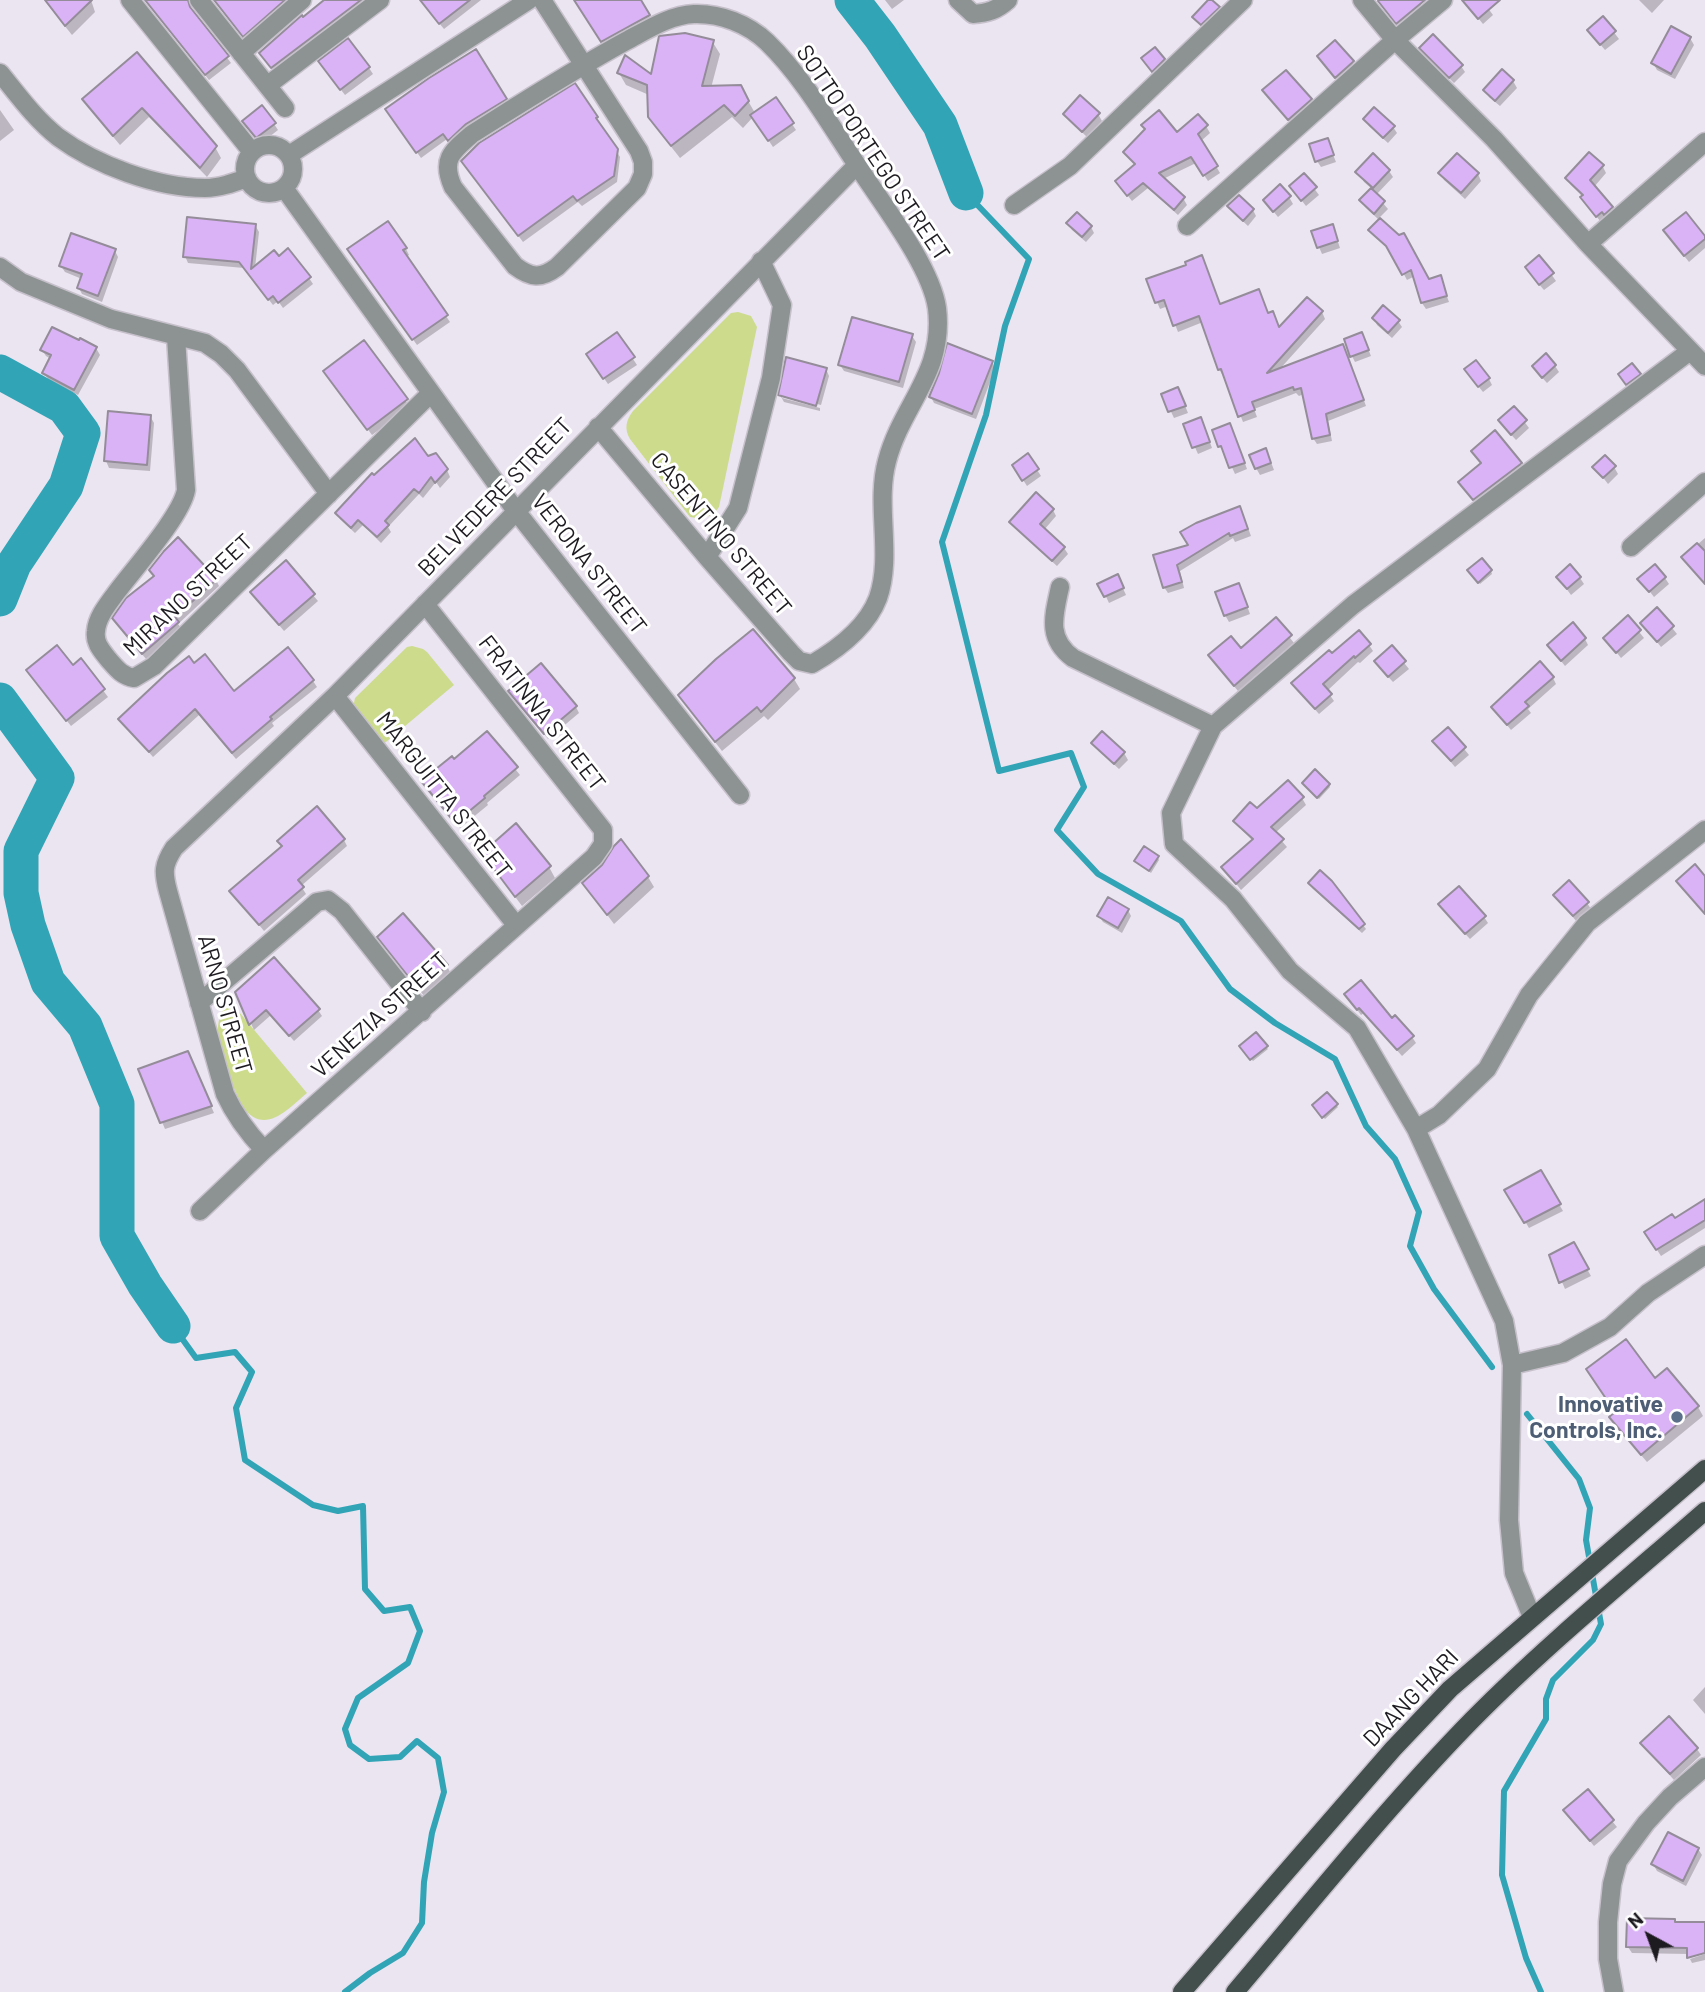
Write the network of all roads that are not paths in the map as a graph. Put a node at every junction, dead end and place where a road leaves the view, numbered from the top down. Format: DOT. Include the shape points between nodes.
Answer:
graph roads {
  1 [pos="130,0"];
  2 [pos="199,0"];
  3 [pos="302,0"];
  4 [pos="380,0"];
  5 [pos="529,0"];
  6 [pos="542,0"];
  7 [pos="958,0"];
  8 [pos="1009,0"];
  9 [pos="1243,0"];
  10 [pos="1362,0"];
  11 [pos="1443,0"];
  12 [pos="1395,40"];
  13 [pos="241,53"];
  14 [pos="584,64"];
  15 [pos="0,73"];
  16 [pos="268,85"];
  17 [pos="285,108"];
  18 [pos="1705,142"];
  19 [pos="252,152"];
  20 [pos="289,155"];
  21 [pos="857,165"];
  22 [pos="247,178"];
  23 [pos="284,188"];
  24 [pos="1014,205"];
  25 [pos="1187,226"];
  26 [pos="1588,244"];
  27 [pos="761,261"];
  28 [pos="0,267"];
  29 [pos="176,337"];
  30 [pos="1690,351"];
  31 [pos="1705,366"];
  32 [pos="431,393"];
  33 [pos="598,427"];
  34 [pos="1705,482"];
  35 [pos="329,494"];
  36 [pos="516,511"];
  37 [pos="1631,547"];
  38 [pos="707,557"];
  39 [pos="1060,587"];
  40 [pos="425,604"];
  41 [pos="812,664"];
  42 [pos="335,696"];
  43 [pos="1213,726"];
  44 [pos="740,795"];
  45 [pos="1705,830"];
  46 [pos="594,857"];
  47 [pos="166,860"];
  48 [pos="516,926"];
  49 [pos="199,1003"];
  50 [pos="422,1012"];
  51 [pos="1416,1129"];
  52 [pos="264,1150"];
  53 [pos="200,1211"];
  54 [pos="1705,1255"];
  55 [pos="1512,1365"];
  56 [pos="1705,1469"];
  57 [pos="1705,1511"];
  58 [pos="1532,1617"];
  59 [pos="1705,1767"];
  60 [pos="1182,1992"];
  61 [pos="1235,1992"];
  62 [pos="1614,1992"];
  1 -- 19 [label="street"];
  2 -- 13 [label="street"];
  3 -- 13 [label="street"];
  4 -- 16 [label="street"];
  5 -- 20 [label="street"];
  6 -- 14 [label="street"];
  7 -- 8 [label="street" via="973,14 999,8"];
  9 -- 24 [label="street" via="1070,166"];
  10 -- 12 [label="street"];
  11 -- 12 [label="street"];
  12 -- 25 [label="street"];
  12 -- 26 [label="street" via="1494,139"];
  13 -- 16 [label="street"];
  14 -- 14 [label="street" via="639,151 643,174 625,202 557,267 548,274 524,274 453,187 447,173 449,159 472,134"];
  14 -- 21 [label="street, SOTTO PORTEGO STREET" via="666,20 715,15 742,24 765,40 797,75"];
  15 -- 22 [label="street" via="57,136 109,165 180,186 206,188"];
  16 -- 17 [label="street"];
  18 -- 26 [label="street"];
  19 -- 20 [label="street" via="271,145"];
  19 -- 22 [label="street"];
  20 -- 23 [label="street" via="292,178"];
  21 -- 27 [label="street, BELVEDERE STREET"];
  21 -- 41 [label="street, SOTTO PORTEGO STREET" via="929,279 939,336 932,363 886,463 883,572 878,597 867,619"];
  22 -- 23 [label="street" via="259,191"];
  23 -- 32 [label="street, VERONA STREET"];
  26 -- 30 [label="street"];
  27 -- 33 [label="street, BELVEDERE STREET"];
  27 -- 38 [label="street" via="782,305 771,378 738,508"];
  28 -- 29 [label="street" via="21,282 111,319"];
  29 -- 35 [label="street" via="205,343 221,354"];
  29 -- 35 [label="street, MIRANO STREET" via="186,491 99,620 96,641 117,669 134,678 155,666"];
  30 -- 31 [label="street"];
  30 -- 43 [label="street" via="1353,605"];
  32 -- 35 [label="street, MIRANO STREET"];
  32 -- 36 [label="street, VERONA STREET"];
  33 -- 36 [label="street, BELVEDERE STREET"];
  33 -- 38 [label="street, CASENTINO STREET"];
  34 -- 37 [label="street"];
  36 -- 40 [label="street, BELVEDERE STREET"];
  36 -- 44 [label="street, VERONA STREET"];
  38 -- 41 [label="street, CASENTINO STREET" via="799,661"];
  39 -- 43 [label="street" via="1053,618 1062,650"];
  40 -- 42 [label="street, BELVEDERE STREET"];
  40 -- 46 [label="street, FRATINNA STREET" via="603,830 603,844"];
  42 -- 47 [label="street, BELVEDERE STREET"];
  42 -- 48 [label="street, MARGUITTA STREET"];
  43 -- 51 [label="street" via="1171,813 1174,844 1233,899 1290,971 1357,1028"];
  45 -- 51 [label="street" via="1587,923 1529,995 1487,1069 1439,1115"];
  46 -- 48 [label="street, VENEZIA STREET"];
  47 -- 49 [label="street, ARNO STREET" via="164,874"];
  48 -- 50 [label="street, VENEZIA STREET"];
  49 -- 50 [label="street" via="317,902 328,901 342,911"];
  49 -- 52 [label="street, ARNO STREET" via="225,1094 244,1128"];
  50 -- 52 [label="street, VENEZIA STREET"];
  51 -- 55 [label="street" via="1504,1321"];
  52 -- 53 [label="street, VENEZIA STREET"];
  54 -- 55 [label="street" via="1648,1293 1610,1327 1563,1353"];
  55 -- 58 [label="street" via="1509,1520 1514,1573"];
  56 -- 58 [label="main road, DAANG HARI"];
  57 -- 61 [label="main road" via="1474,1718 1416,1779"];
  58 -- 60 [label="main road, DAANG HARI" via="1450,1689 1403,1739"];
  59 -- 62 [label="street" via="1670,1797 1618,1861 1608,1922"];
}
